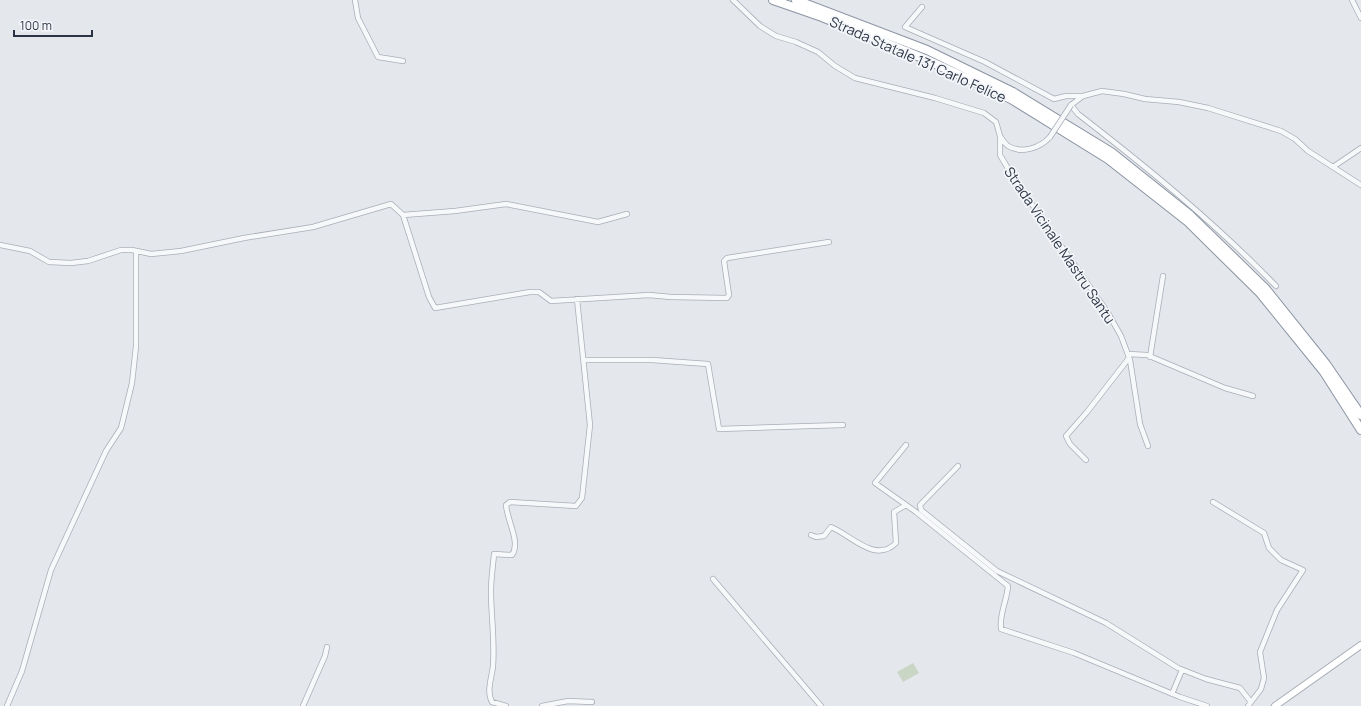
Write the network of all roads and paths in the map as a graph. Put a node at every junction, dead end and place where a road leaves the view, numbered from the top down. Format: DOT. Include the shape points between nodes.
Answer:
graph roads {
  1 [pos="354,0"];
  2 [pos="734,0"];
  3 [pos="773,0"];
  4 [pos="796,0"];
  5 [pos="1352,0"];
  6 [pos="922,8"];
  7 [pos="1361,18"];
  8 [pos="403,61"];
  9 [pos="1083,96"];
  10 [pos="1071,105"];
  11 [pos="1000,136"];
  12 [pos="1361,148"];
  13 [pos="1333,167"];
  14 [pos="1361,185"];
  15 [pos="627,214"];
  16 [pos="403,215"];
  17 [pos="829,242"];
  18 [pos="0,244"];
  19 [pos="136,251"];
  20 [pos="1163,276"];
  21 [pos="1276,286"];
  22 [pos="577,299"];
  23 [pos="1129,356"];
  24 [pos="1150,357"];
  25 [pos="584,360"];
  26 [pos="1252,396"];
  27 [pos="1361,415"];
  28 [pos="843,425"];
  29 [pos="1361,430"];
  30 [pos="906,445"];
  31 [pos="1148,446"];
  32 [pos="1086,460"];
  33 [pos="958,466"];
  34 [pos="1213,502"];
  35 [pos="906,505"];
  36 [pos="811,535"];
  37 [pos="713,579"];
  38 [pos="1361,645"];
  39 [pos="327,647"];
  40 [pos="1182,670"];
  41 [pos="1172,694"];
  42 [pos="592,702"];
  43 [pos="1249,704"];
  44 [pos="7,706"];
  45 [pos="303,706"];
  46 [pos="506,706"];
  47 [pos="542,706"];
  48 [pos="822,706"];
  49 [pos="1207,706"];
  50 [pos="1274,706"];
  1 -- 8 [label="street" via="358,18 378,57"];
  2 -- 11 [label="street" via="760,26 776,36 818,52 855,78 984,113 996,122"];
  3 -- 29 [label="highway, Strada Statale 131 Carlo Felice" via="925,59 1011,99 1108,159 1187,221 1260,293 1324,372"];
  4 -- 27 [label="highway, Strada Statale 131 Carlo Felice" via="927,50 1013,92 1111,152 1190,215 1265,288 1326,364"];
  5 -- 7 [label="street"];
  6 -- 9 [label="street" via="905,27 985,62 1054,99"];
  9 -- 10 [label="street"];
  9 -- 13 [label="street" via="1102,92 1124,94 1208,108 1281,131"];
  10 -- 11 [label="street, bridge" via="1044,144 1021,150 1008,146"];
  10 -- 21 [label="street" via="1078,114 1200,212"];
  11 -- 23 [label="street, Strada Vicinale Mastru Santu" via="1000,155 1108,313"];
  12 -- 13 [label="street"];
  13 -- 14 [label="street"];
  15 -- 16 [label="street" via="598,222 506,204"];
  16 -- 19 [label="street" via="391,204 313,227 249,237 181,252 151,254"];
  16 -- 22 [label="street" via="435,308 530,292 539,292 551,301"];
  17 -- 22 [label="street" via="727,258 724,261 729,288 727,298 649,295"];
  18 -- 19 [label="street" via="30,251 49,262 59,263 88,261 121,250"];
  19 -- 44 [label="street" via="136,346 132,383 121,428 106,451 51,570 22,671"];
  20 -- 24 [label="street"];
  22 -- 25 [label="street"];
  23 -- 24 [label="street"];
  23 -- 31 [label="street, Strada Vicinale Mastru Santu" via="1140,424"];
  23 -- 32 [label="street" via="1066,436 1070,444"];
  24 -- 26 [label="street" via="1225,388"];
  25 -- 28 [label="street" via="652,360 708,364 719,429"];
  25 -- 46 [label="street" via="590,425 582,498 576,506 510,502 506,505 507,517 516,540 514,552 510,556 494,554 491,591 493,666 489,698 492,702"];
  30 -- 35 [label="street" via="874,483"];
  33 -- 40 [label="street" via="920,504 921,510 997,571 1106,623"];
  34 -- 43 [label="street" via="1264,533 1269,548 1281,560 1303,570 1274,617 1260,652 1264,678 1261,689"];
  35 -- 36 [label="street" via="894,512 896,543 890,549 875,551 831,527 824,536"];
  35 -- 41 [label="street" via="1008,586 1007,599 1000,619 1001,629 1074,653"];
  37 -- 48 [label="street"];
  38 -- 50 [label="street"];
  39 -- 45 [label="street"];
  40 -- 41 [label="street"];
  40 -- 43 [label="street" via="1240,688"];
  41 -- 49 [label="street"];
  42 -- 47 [label="street" via="568,701"];
}
